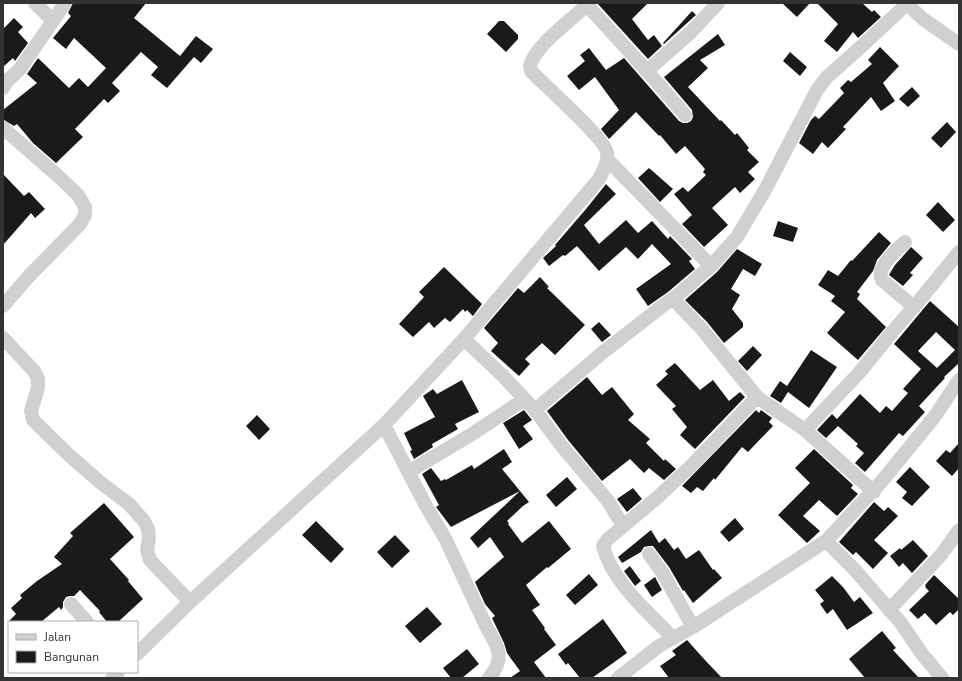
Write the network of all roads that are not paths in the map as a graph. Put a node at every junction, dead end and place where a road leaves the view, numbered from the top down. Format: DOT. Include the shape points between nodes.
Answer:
graph roads {
  1 [pos="35,3"];
  2 [pos="66,3"];
  3 [pos="718,3"];
  4 [pos="907,3"];
  5 [pos="588,4"];
  6 [pos="52,21"];
  7 [pos="959,44"];
  8 [pos="647,71"];
  9 [pos="4,82"];
  10 [pos="685,116"];
  11 [pos="3,128"];
  12 [pos="607,159"];
  13 [pos="905,242"];
  14 [pos="959,252"];
  15 [pos="711,266"];
  16 [pos="673,299"];
  17 [pos="3,306"];
  18 [pos="914,307"];
  19 [pos="3,338"];
  20 [pos="464,339"];
  21 [pos="959,380"];
  22 [pos="757,397"];
  23 [pos="525,399"];
  24 [pos="535,410"];
  25 [pos="384,426"];
  26 [pos="805,430"];
  27 [pos="408,472"];
  28 [pos="874,492"];
  29 [pos="623,526"];
  30 [pos="959,530"];
  31 [pos="826,541"];
  32 [pos="649,554"];
  33 [pos="190,602"];
  34 [pos="71,604"];
  35 [pos="888,610"];
  36 [pos="86,621"];
  37 [pos="693,627"];
  38 [pos="673,638"];
  39 [pos="138,653"];
  40 [pos="623,676"];
  41 [pos="489,678"];
  42 [pos="942,678"];
  1 -- 6 [label="street"];
  2 -- 6 [label="street"];
  3 -- 8 [label="street" via="691,32"];
  4 -- 7 [label="street" via="923,19"];
  4 -- 15 [label="street" via="827,77 817,90 748,219 737,237"];
  5 -- 8 [label="street"];
  5 -- 12 [label="street" via="549,38 530,66 531,71 606,148"];
  6 -- 9 [label="street" via="20,69"];
  8 -- 10 [label="street"];
  11 -- 17 [label="street" via="78,195 85,207 85,215 80,224"];
  12 -- 15 [label="street"];
  12 -- 20 [label="street" via="599,179"];
  13 -- 18 [label="street" via="886,262 879,276"];
  14 -- 18 [label="street"];
  15 -- 16 [label="street"];
  16 -- 22 [label="street" via="701,328"];
  16 -- 24 [label="street" via="602,353"];
  18 -- 26 [label="street" via="859,373"];
  19 -- 33 [label="street" via="34,371 38,379 31,411 33,420 70,456 129,504 144,521 148,528 147,550 150,560"];
  20 -- 23 [label="street"];
  20 -- 25 [label="street"];
  21 -- 28 [label="street" via="935,416"];
  22 -- 26 [label="street"];
  22 -- 29 [label="street" via="692,465"];
  23 -- 24 [label="street"];
  23 -- 27 [label="street"];
  24 -- 29 [label="street" via="608,501"];
  25 -- 27 [label="street"];
  25 -- 33 [label="street"];
  26 -- 28 [label="street"];
  27 -- 41 [label="street" via="446,540 498,651 500,658 497,669"];
  28 -- 31 [label="street"];
  29 -- 38 [label="street" via="604,542 604,552 613,571 634,598"];
  30 -- 35 [label="street" via="941,555"];
  31 -- 35 [label="street" via="855,570"];
  31 -- 37 [label="street"];
  32 -- 37 [label="street"];
  33 -- 39 [label="street"];
  34 -- 36 [label="street"];
  35 -- 42 [label="street"];
  37 -- 38 [label="street"];
  38 -- 40 [label="street"];
}
